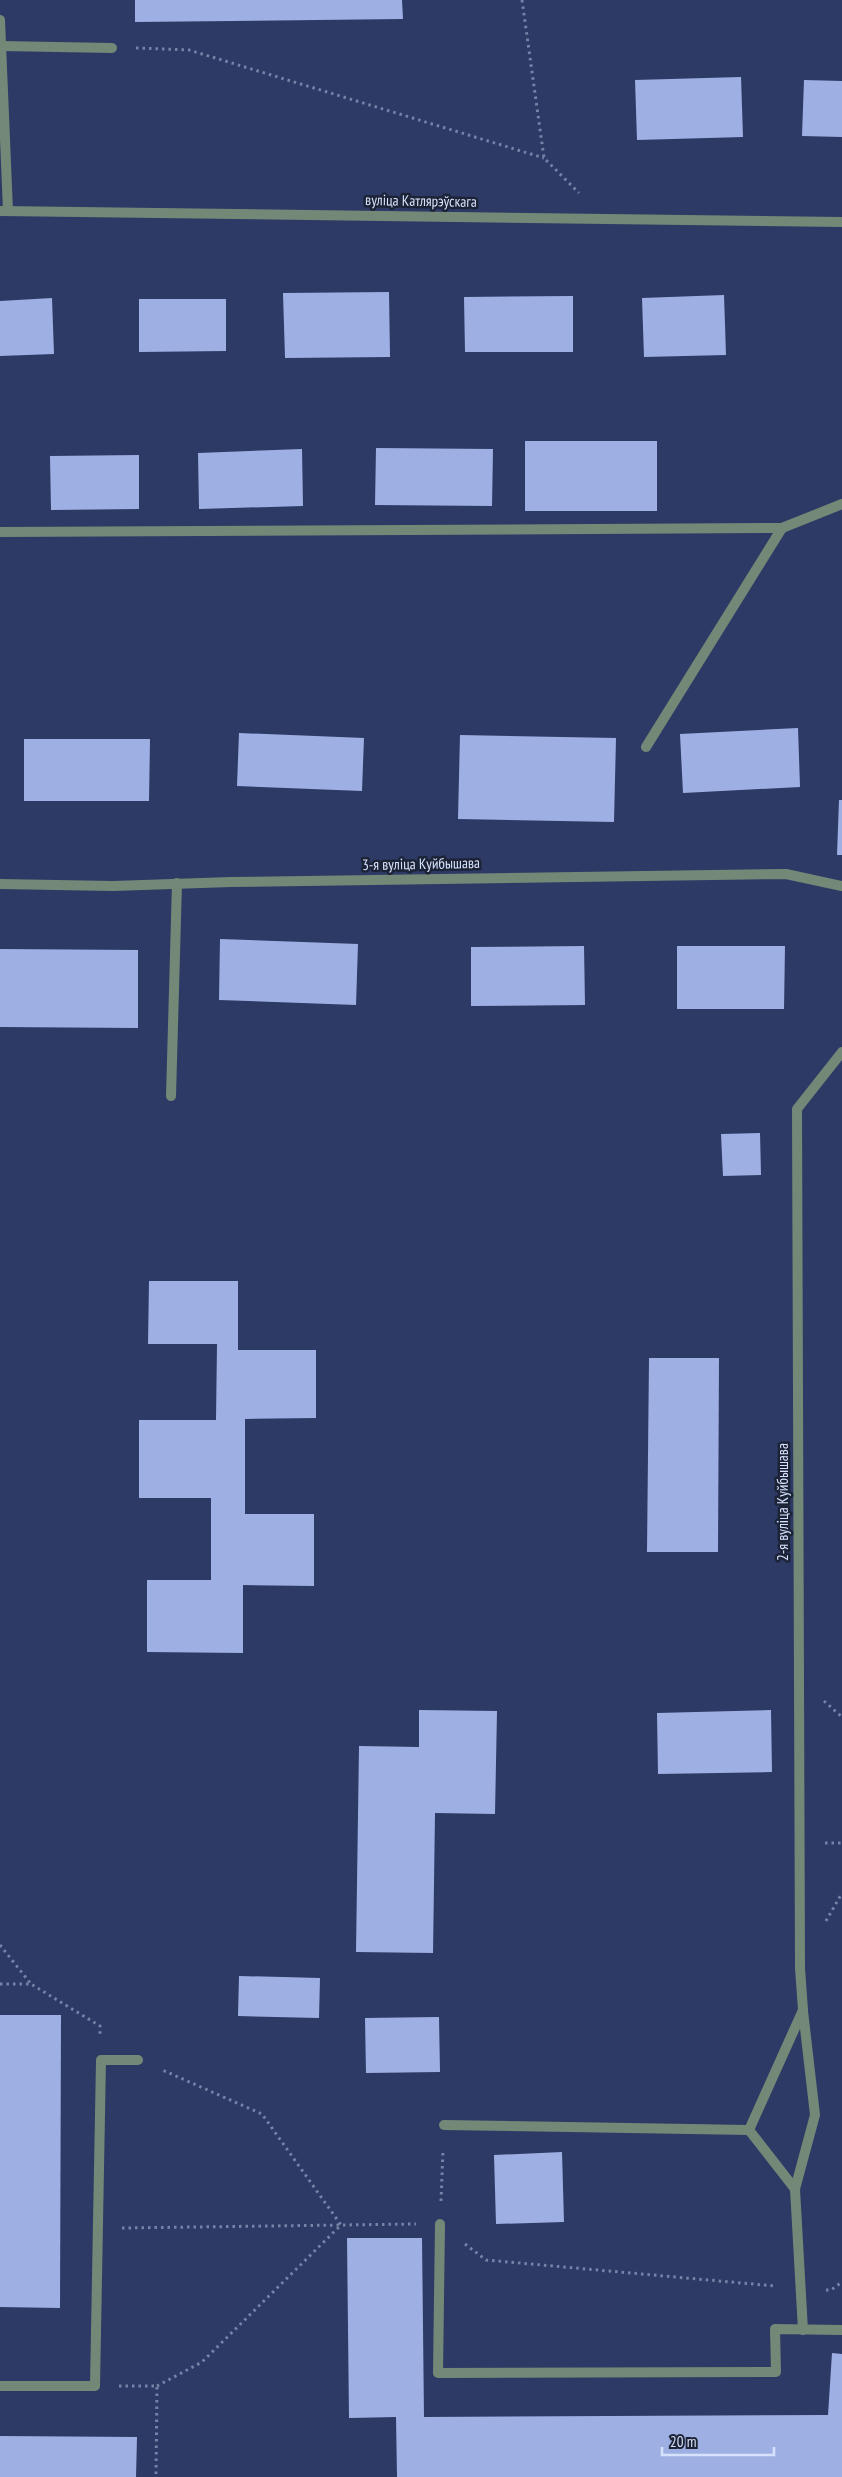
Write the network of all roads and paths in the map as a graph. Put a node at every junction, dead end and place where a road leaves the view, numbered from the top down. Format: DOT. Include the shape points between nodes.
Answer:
graph roads {
  1 [pos="522,0"];
  2 [pos="0,20"];
  3 [pos="1,46"];
  4 [pos="112,48"];
  5 [pos="544,158"];
  6 [pos="4,211"];
  7 [pos="604,219"];
  8 [pos="842,222"];
  9 [pos="842,504"];
  10 [pos="782,528"];
  11 [pos="0,532"];
  12 [pos="646,747"];
  13 [pos="177,883"];
  14 [pos="0,884"];
  15 [pos="842,886"];
  16 [pos="842,1052"];
  17 [pos="171,1096"];
  18 [pos="0,1945"];
  19 [pos="0,1984"];
  20 [pos="31,1984"];
  21 [pos="803,2010"];
  22 [pos="101,2060"];
  23 [pos="138,2060"];
  24 [pos="444,2125"];
  25 [pos="749,2130"];
  26 [pos="795,2189"];
  27 [pos="440,2224"];
  28 [pos="341,2225"];
  29 [pos="99,2228"];
  30 [pos="802,2289"];
  31 [pos="803,2330"];
  32 [pos="842,2330"];
  33 [pos="0,2386"];
  34 [pos="95,2386"];
  35 [pos="157,2386"];
  36 [pos="156,2477"];
  1 -- 5 [label="path"];
  2 -- 3 [label="street"];
  3 -- 4 [label="street"];
  3 -- 6 [label="street"];
  4 -- 5 [label="path" via="189,50"];
  5 -- 7 [label="path"];
  6 -- 7 [label="street, вуліца Катлярэўскага"];
  7 -- 8 [label="street, вуліца Катлярэўскага"];
  9 -- 10 [label="street"];
  10 -- 11 [label="street"];
  10 -- 12 [label="street"];
  13 -- 14 [label="street, 3-я вуліца Куйбышава" via="113,886"];
  13 -- 15 [label="street, 3-я вуліца Куйбышава" via="786,874"];
  13 -- 17 [label="street"];
  16 -- 21 [label="street, 2-я вуліца Куйбышава" via="797,1109 800,1968"];
  18 -- 20 [label="path"];
  19 -- 20 [label="path"];
  20 -- 22 [label="path" via="100,2026"];
  21 -- 25 [label="street"];
  21 -- 26 [label="street, 2-я вуліца Куйбышава" via="815,2115"];
  22 -- 23 [label="street"];
  22 -- 29 [label="street"];
  23 -- 28 [label="path" via="262,2114"];
  24 -- 25 [label="street"];
  24 -- 27 [label="path"];
  25 -- 26 [label="street"];
  26 -- 30 [label="street"];
  27 -- 28 [label="path"];
  27 -- 30 [label="path" via="486,2260"];
  27 -- 31 [label="street" via="438,2373 776,2372 775,2329"];
  28 -- 29 [label="path"];
  28 -- 35 [label="path" via="202,2362"];
  29 -- 34 [label="street"];
  30 -- 31 [label="street"];
  31 -- 32 [label="street"];
  33 -- 34 [label="street"];
  34 -- 35 [label="path"];
  35 -- 36 [label="path"];
}
